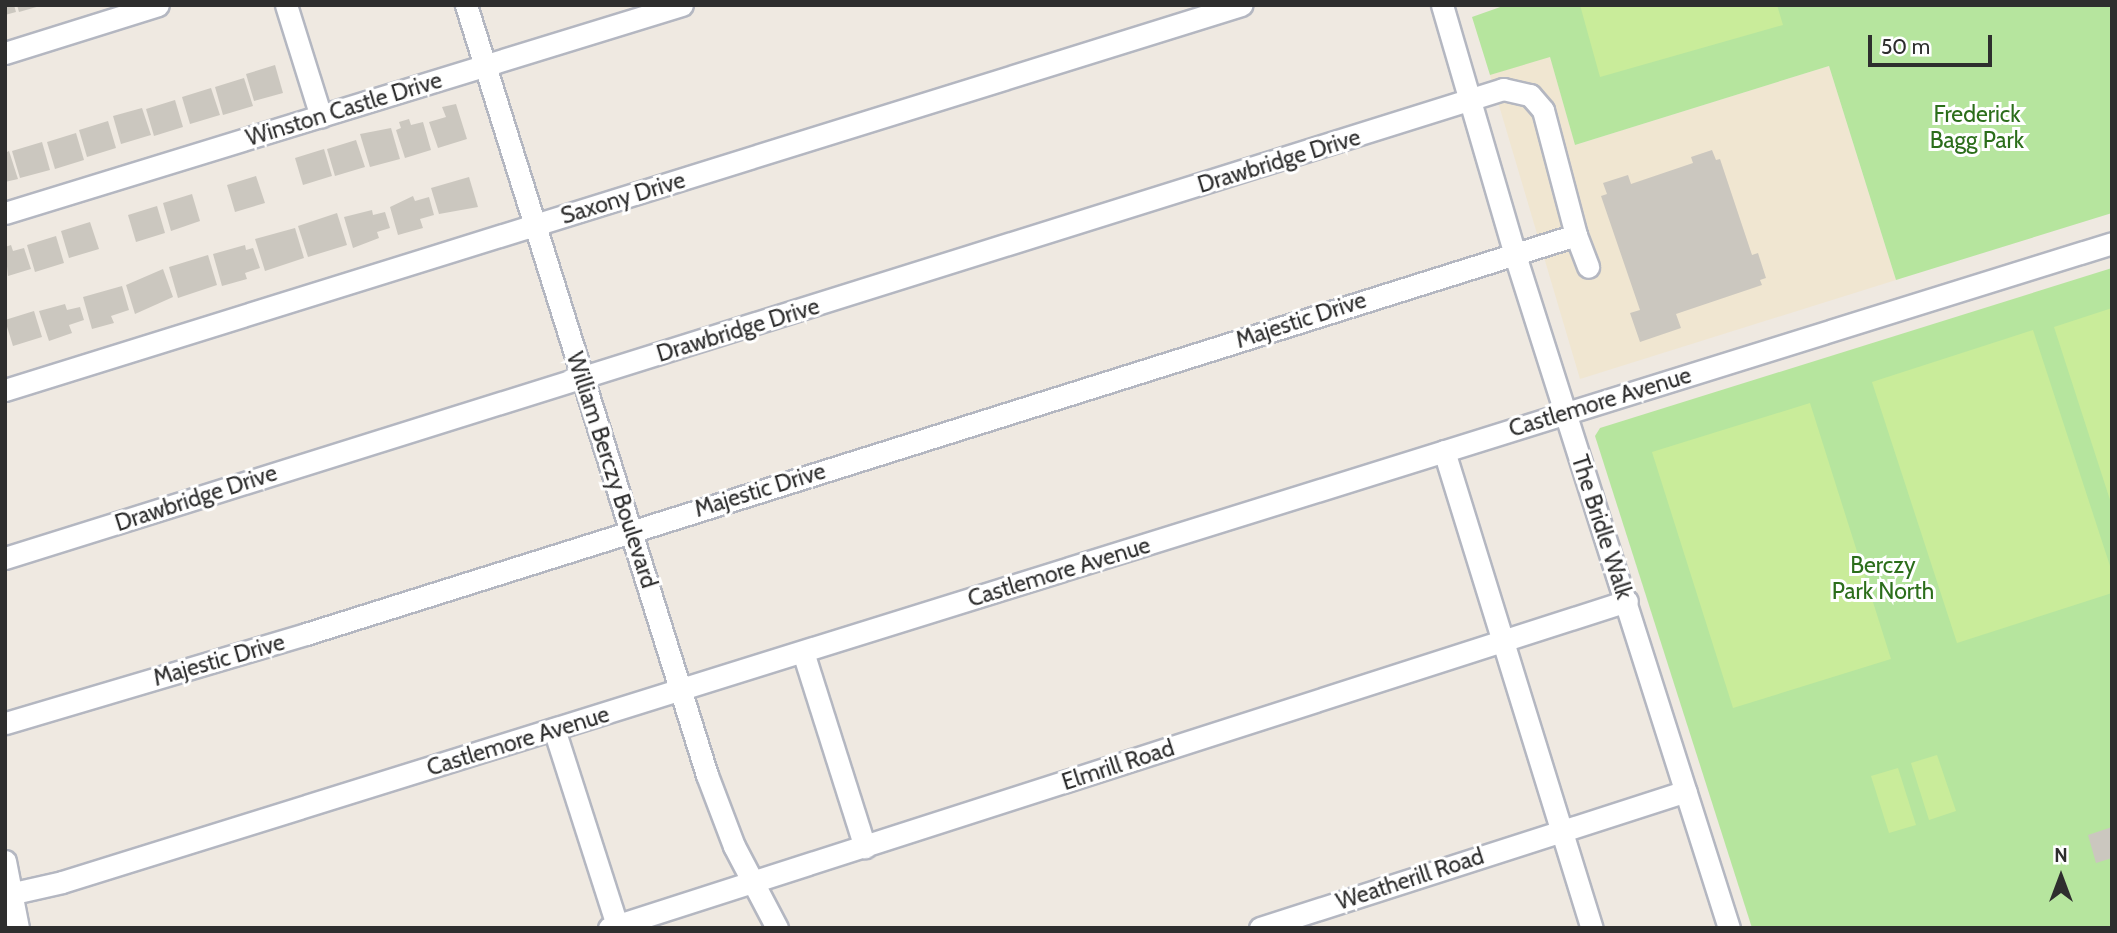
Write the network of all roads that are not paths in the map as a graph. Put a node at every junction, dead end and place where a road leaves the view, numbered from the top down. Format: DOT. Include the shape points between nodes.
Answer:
graph roads {
  1 [pos="158,5"];
  2 [pos="286,5"];
  3 [pos="466,5"];
  4 [pos="682,5"];
  5 [pos="1241,5"];
  6 [pos="1442,5"];
  7 [pos="647,11"];
  8 [pos="5,53"];
  9 [pos="485,65"];
  10 [pos="1471,101"];
  11 [pos="321,117"];
  12 [pos="5,214"];
  13 [pos="534,225"];
  14 [pos="1576,235"];
  15 [pos="2112,243"];
  16 [pos="1514,252"];
  17 [pos="1588,267"];
  18 [pos="582,378"];
  19 [pos="5,390"];
  20 [pos="1565,413"];
  21 [pos="1444,451"];
  22 [pos="632,530"];
  23 [pos="5,558"];
  24 [pos="1627,601"];
  25 [pos="1502,642"];
  26 [pos="803,652"];
  27 [pos="682,690"];
  28 [pos="5,723"];
  29 [pos="554,729"];
  30 [pos="1686,791"];
  31 [pos="1561,831"];
  32 [pos="864,847"];
  33 [pos="5,861"];
  34 [pos="751,881"];
  35 [pos="9,895"];
  36 [pos="613,926"];
  37 [pos="18,928"];
  38 [pos="777,928"];
  39 [pos="1259,928"];
  40 [pos="1592,928"];
  41 [pos="1729,928"];
  1 -- 8 [label="street"];
  2 -- 11 [label="street"];
  3 -- 9 [label="street, William Berczy Boulevard"];
  4 -- 7 [label="street, Winston Castle Drive"];
  5 -- 13 [label="street, Saxony Drive"];
  6 -- 10 [label="street, The Bridle Walk"];
  7 -- 9 [label="street, Winston Castle Drive"];
  9 -- 11 [label="street, Winston Castle Drive"];
  9 -- 13 [label="street, William Berczy Boulevard"];
  10 -- 14 [label="street, Drawbridge Drive" via="1511,88 1538,101"];
  10 -- 16 [label="street, The Bridle Walk"];
  10 -- 18 [label="street, Drawbridge Drive"];
  11 -- 12 [label="street, Winston Castle Drive"];
  13 -- 18 [label="street, William Berczy Boulevard"];
  13 -- 19 [label="street, Saxony Drive"];
  14 -- 16 [label="street, Majestic Drive"];
  14 -- 17 [label="street, Drawbridge Drive"];
  15 -- 20 [label="street, Castlemore Avenue"];
  16 -- 20 [label="street, The Bridle Walk"];
  16 -- 22 [label="street, Majestic Drive"];
  18 -- 22 [label="street, William Berczy Boulevard"];
  18 -- 23 [label="street, Drawbridge Drive"];
  20 -- 21 [label="street, Castlemore Avenue"];
  20 -- 24 [label="street, The Bridle Walk"];
  21 -- 25 [label="street"];
  21 -- 26 [label="street, Castlemore Avenue"];
  22 -- 27 [label="street, William Berczy Boulevard"];
  22 -- 28 [label="street, Majestic Drive"];
  24 -- 25 [label="street, Elmrill Road"];
  24 -- 30 [label="street, The Bridle Walk"];
  25 -- 31 [label="street"];
  25 -- 32 [label="street, Elmrill Road"];
  26 -- 27 [label="street, Castlemore Avenue"];
  26 -- 32 [label="street"];
  27 -- 29 [label="street, Castlemore Avenue"];
  27 -- 34 [label="street, William Berczy Boulevard" via="716,800"];
  29 -- 35 [label="street, Castlemore Avenue"];
  29 -- 36 [label="street"];
  30 -- 31 [label="street, Weatherill Road"];
  30 -- 41 [label="street, The Bridle Walk"];
  31 -- 39 [label="street, Weatherill Road"];
  31 -- 40 [label="street"];
  32 -- 34 [label="street, Elmrill Road"];
  33 -- 35 [label="street"];
  34 -- 36 [label="street, Elmrill Road"];
  34 -- 38 [label="street, William Berczy Boulevard"];
  35 -- 37 [label="street"];
}
